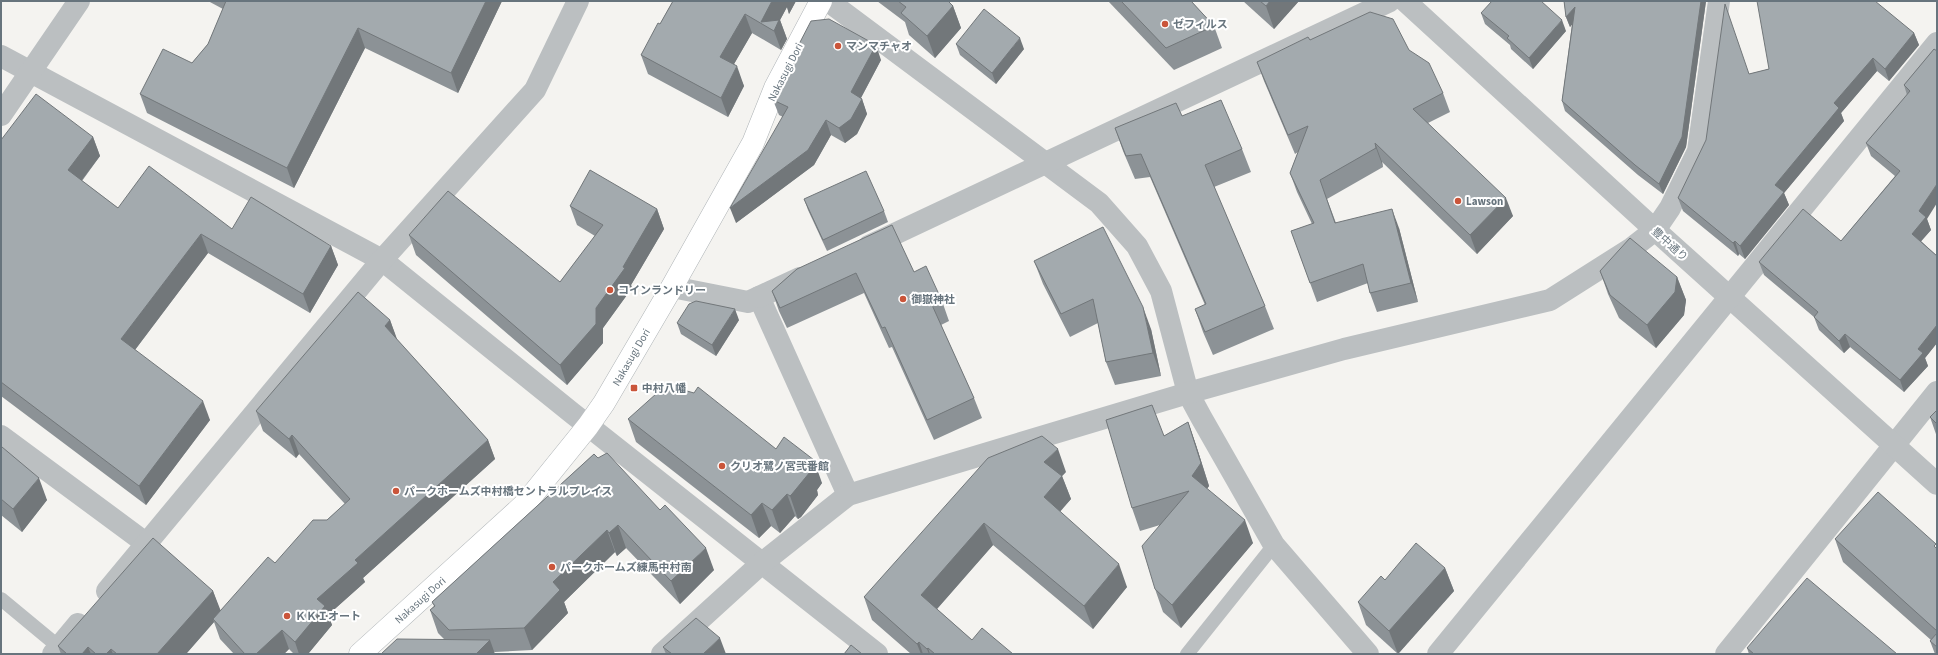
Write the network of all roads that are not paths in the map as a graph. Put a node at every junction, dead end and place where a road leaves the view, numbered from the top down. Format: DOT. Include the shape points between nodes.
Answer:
graph roads {
  1 [pos="79,1"];
  2 [pos="577,1"];
  3 [pos="821,1"];
  4 [pos="828,1"];
  5 [pos="1390,1"];
  6 [pos="1406,1"];
  7 [pos="1719,1"];
  8 [pos="1936,46"];
  9 [pos="1,56"];
  10 [pos="31,72"];
  11 [pos="1,115"];
  12 [pos="1047,163"];
  13 [pos="1655,230"];
  14 [pos="853,254"];
  15 [pos="382,260"];
  16 [pos="817,270"];
  17 [pos="672,287"];
  18 [pos="759,297"];
  19 [pos="1730,297"];
  20 [pos="1188,392"];
  21 [pos="1937,392"];
  22 [pos="588,426"];
  23 [pos="1,436"];
  24 [pos="1895,445"];
  25 [pos="1937,484"];
  26 [pos="848,495"];
  27 [pos="147,544"];
  28 [pos="1274,545"];
  29 [pos="762,563"];
  30 [pos="1,599"];
  31 [pos="56,650"];
  32 [pos="360,654"];
  33 [pos="662,654"];
  34 [pos="878,654"];
  35 [pos="1187,654"];
  36 [pos="1368,654"];
  37 [pos="1438,654"];
  38 [pos="1726,654"];
  1 -- 10 [label="street"];
  2 -- 15 [label="street" via="534,90"];
  3 -- 17 [label="main road, Nakasugi Dori" via="775,88 753,143"];
  4 -- 12 [label="street"];
  5 -- 12 [label="street"];
  6 -- 13 [label="street, 豊中通り"];
  7 -- 13 [label="street" via="1698,151 1670,208"];
  8 -- 19 [label="street"];
  9 -- 10 [label="street"];
  10 -- 11 [label="street"];
  10 -- 15 [label="street"];
  12 -- 14 [label="street"];
  12 -- 20 [label="street" via="1099,203 1137,246 1161,291"];
  13 -- 19 [label="street, 豊中通り"];
  13 -- 20 [label="street" via="1632,248 1550,300 1344,349"];
  15 -- 22 [label="street"];
  15 -- 27 [label="street"];
  16 -- 18 [label="street"];
  17 -- 18 [label="street" via="748,302"];
  17 -- 22 [label="main road, Nakasugi Dori"];
  18 -- 26 [label="street"];
  19 -- 24 [label="street, 豊中通り"];
  19 -- 37 [label="street"];
  20 -- 26 [label="street"];
  20 -- 28 [label="street"];
  21 -- 24 [label="street"];
  22 -- 29 [label="street"];
  22 -- 32 [label="main road, Nakasugi Dori" via="525,504"];
  23 -- 27 [label="street"];
  24 -- 25 [label="street, 豊中通り"];
  24 -- 38 [label="street"];
  26 -- 29 [label="street"];
  27 -- 31 [label="street"];
  28 -- 35 [label="lane"];
  28 -- 36 [label="street"];
  29 -- 33 [label="street"];
  29 -- 34 [label="street"];
  30 -- 31 [label="lane"];
}
